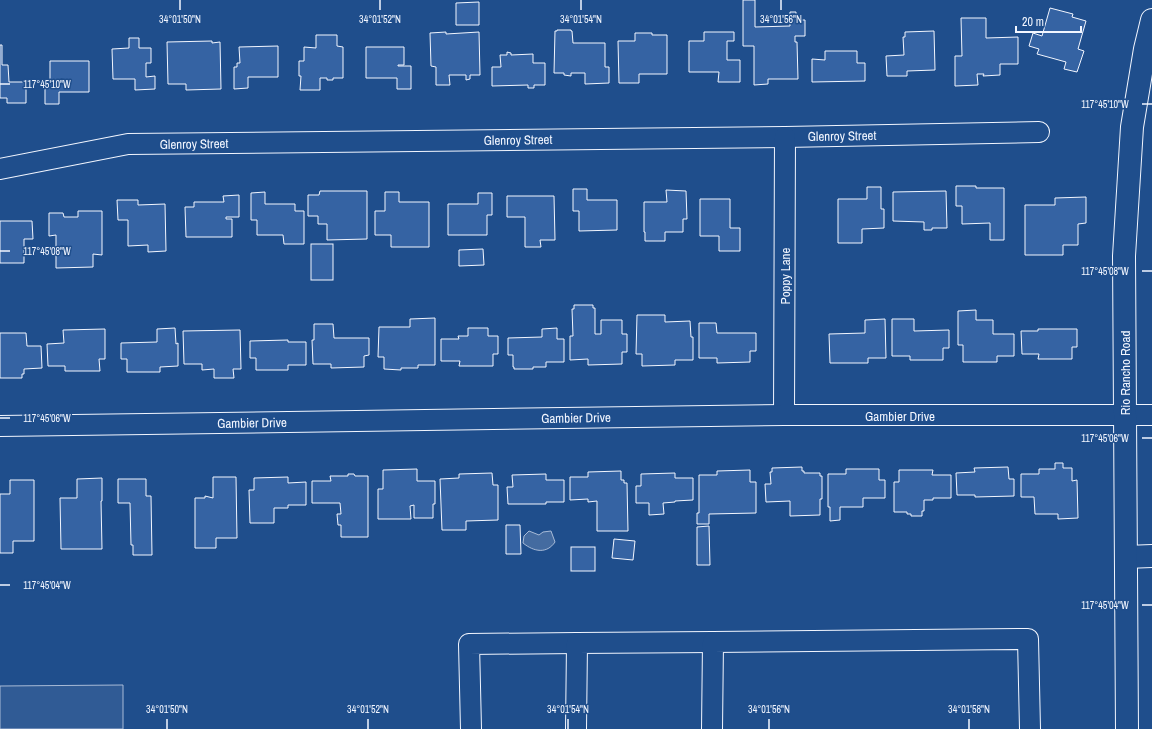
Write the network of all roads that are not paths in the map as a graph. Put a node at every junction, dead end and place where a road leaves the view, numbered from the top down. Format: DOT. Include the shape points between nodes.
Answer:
graph roads {
  1 [pos="1152,20"];
  2 [pos="1039,132"];
  3 [pos="785,137"];
  4 [pos="0,169"];
  5 [pos="1126,415"];
  6 [pos="1152,415"];
  7 [pos="784,416"];
  8 [pos="0,426"];
  9 [pos="1152,556"];
  10 [pos="1126,557"];
  11 [pos="713,642"];
  12 [pos="577,643"];
  13 [pos="1127,700"];
  14 [pos="471,729"];
  15 [pos="576,729"];
  16 [pos="712,729"];
  17 [pos="1030,729"];
  18 [pos="1127,729"];
  19 [pos="1143,729"];
  1 -- 5 [label="main road, Rio Rancho Road" via="1132,127 1124,256"];
  2 -- 3 [label="street, Glenroy Street"];
  3 -- 4 [label="street, Glenroy Street" via="128,144"];
  3 -- 7 [label="street, Poppy Lane"];
  5 -- 6 [label="street, Gambier Drive"];
  5 -- 7 [label="street, Gambier Drive"];
  5 -- 10 [label="main road, Rio Rancho Road"];
  7 -- 8 [label="street, Gambier Drive"];
  9 -- 10 [label="main road"];
  10 -- 13 [label="main road, Rio Rancho Road"];
  11 -- 12 [label="street"];
  11 -- 16 [label="street"];
  11 -- 17 [label="street" via="1028,639"];
  12 -- 14 [label="street" via="469,644"];
  12 -- 15 [label="street"];
  13 -- 18 [label="main road, Rio Rancho Road"];
  13 -- 19 [label="main road"];
}
